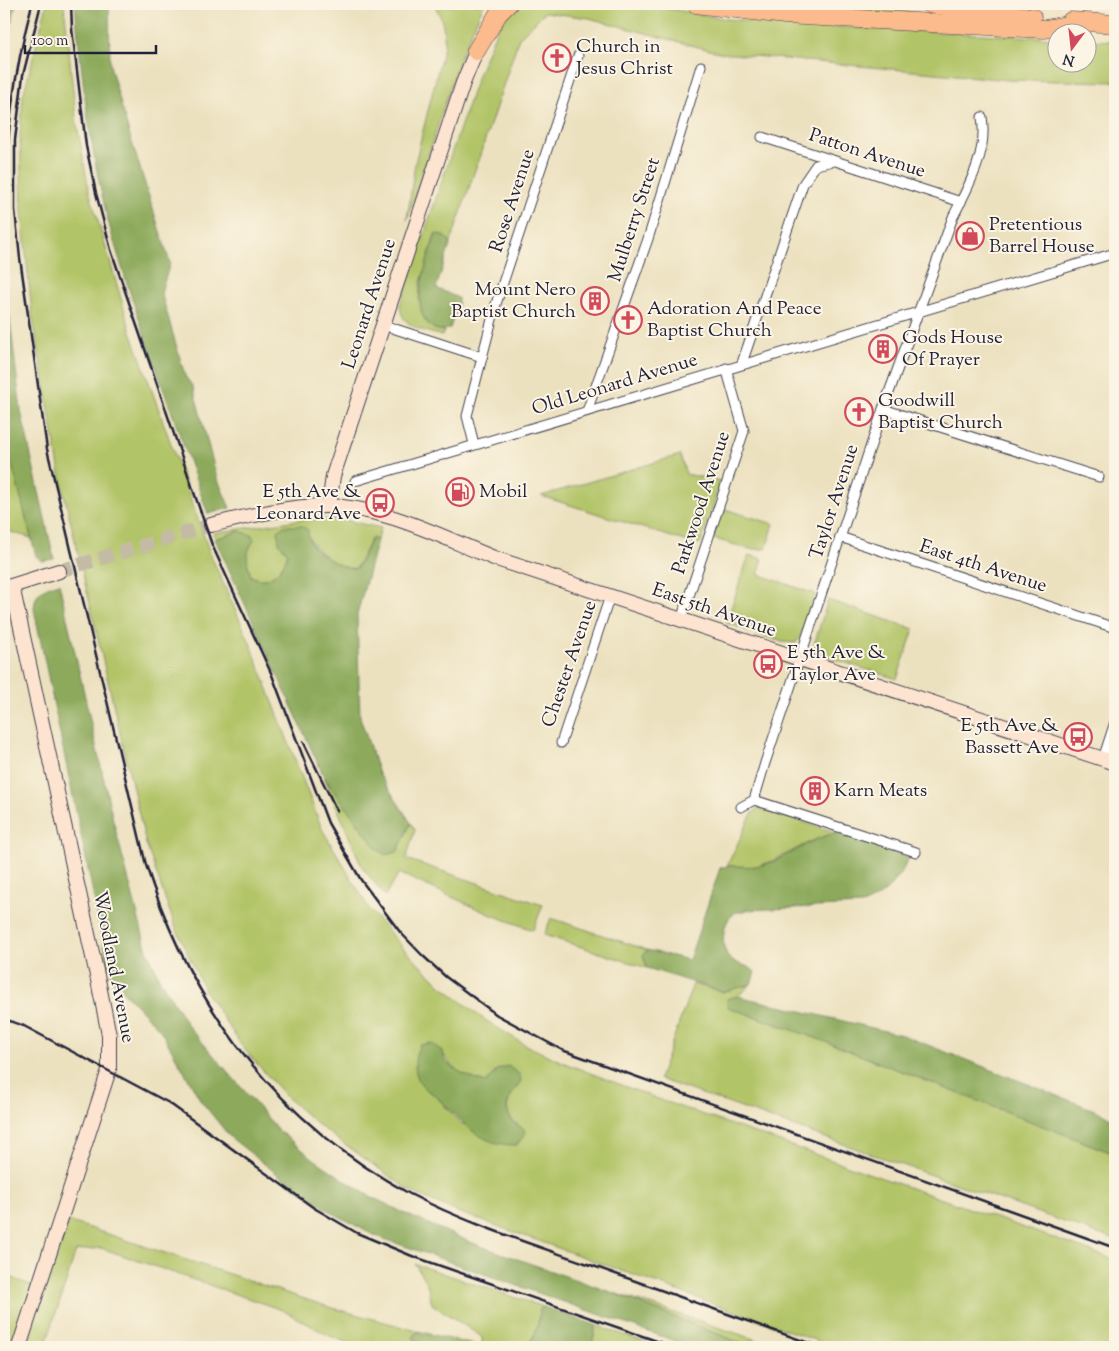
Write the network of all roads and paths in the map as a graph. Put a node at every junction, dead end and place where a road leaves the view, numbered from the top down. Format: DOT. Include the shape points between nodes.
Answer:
graph roads {
  1 [pos="498,4"];
  2 [pos="508,4"];
  3 [pos="696,4"];
  4 [pos="929,4"];
  5 [pos="1083,22"];
  6 [pos="1096,23"];
  7 [pos="1115,24"];
  8 [pos="1046,29"];
  9 [pos="476,51"];
  10 [pos="578,56"];
  11 [pos="702,66"];
  12 [pos="982,116"];
  13 [pos="762,138"];
  14 [pos="833,160"];
  15 [pos="960,202"];
  16 [pos="1115,252"];
  17 [pos="919,310"];
  18 [pos="383,325"];
  19 [pos="482,357"];
  20 [pos="742,363"];
  21 [pos="726,368"];
  22 [pos="883,409"];
  23 [pos="587,411"];
  24 [pos="474,444"];
  25 [pos="1100,477"];
  26 [pos="355,481"];
  27 [pos="329,506"];
  28 [pos="211,525"];
  29 [pos="840,537"];
  30 [pos="59,571"];
  31 [pos="7,586"];
  32 [pos="610,596"];
  33 [pos="681,620"];
  34 [pos="1115,628"];
  35 [pos="800,659"];
  36 [pos="1115,722"];
  37 [pos="561,743"];
  38 [pos="1109,761"];
  39 [pos="754,800"];
  40 [pos="740,807"];
  41 [pos="916,852"];
  42 [pos="19,1347"];
  1 -- 9 [label="main road, Leonard Avenue"];
  2 -- 9 [label="highway" via="498,14"];
  3 -- 8 [label="highway" via="785,15"];
  4 -- 5 [label="highway"];
  6 -- 7 [label="highway"];
  9 -- 18 [label="main road, Leonard Avenue"];
  10 -- 19 [label="street, Rose Avenue" via="496,304"];
  11 -- 23 [label="street, Mulberry Street" via="648,239"];
  12 -- 15 [label="street, Taylor Avenue" via="985,134 981,151 969,187"];
  13 -- 14 [label="street, Patton Avenue"];
  14 -- 15 [label="street, Patton Avenue"];
  14 -- 20 [label="street" via="816,164 803,184"];
  15 -- 17 [label="street, Taylor Avenue"];
  16 -- 17 [label="street, Old Leonard Avenue"];
  17 -- 20 [label="street, Old Leonard Avenue"];
  17 -- 22 [label="street, Taylor Avenue"];
  18 -- 19 [label="street"];
  18 -- 27 [label="main road, Leonard Avenue" via="333,476"];
  19 -- 24 [label="street, Rose Avenue" via="467,416"];
  20 -- 21 [label="street, Old Leonard Avenue"];
  21 -- 23 [label="street, Old Leonard Avenue"];
  21 -- 33 [label="street, Parkwood Avenue" via="744,431"];
  22 -- 25 [label="street"];
  22 -- 29 [label="street, Taylor Avenue"];
  23 -- 24 [label="street, Old Leonard Avenue"];
  24 -- 26 [label="street, Old Leonard Avenue"];
  27 -- 28 [label="main road" via="289,508"];
  27 -- 32 [label="main road, East 5th Avenue" via="409,523 494,558"];
  29 -- 34 [label="street, East 4th Avenue"];
  29 -- 35 [label="street, Taylor Avenue"];
  30 -- 31 [label="main road"];
  31 -- 42 [label="main road, Woodland Avenue" via="96,971 111,1058 92,1130"];
  32 -- 33 [label="main road, East 5th Avenue"];
  32 -- 37 [label="street, Chester Avenue"];
  33 -- 35 [label="main road, East 5th Avenue"];
  35 -- 38 [label="main road, East 5th Avenue"];
  35 -- 39 [label="street, Taylor Avenue"];
  36 -- 38 [label="street"];
  39 -- 40 [label="street"];
  39 -- 41 [label="street"];
}
